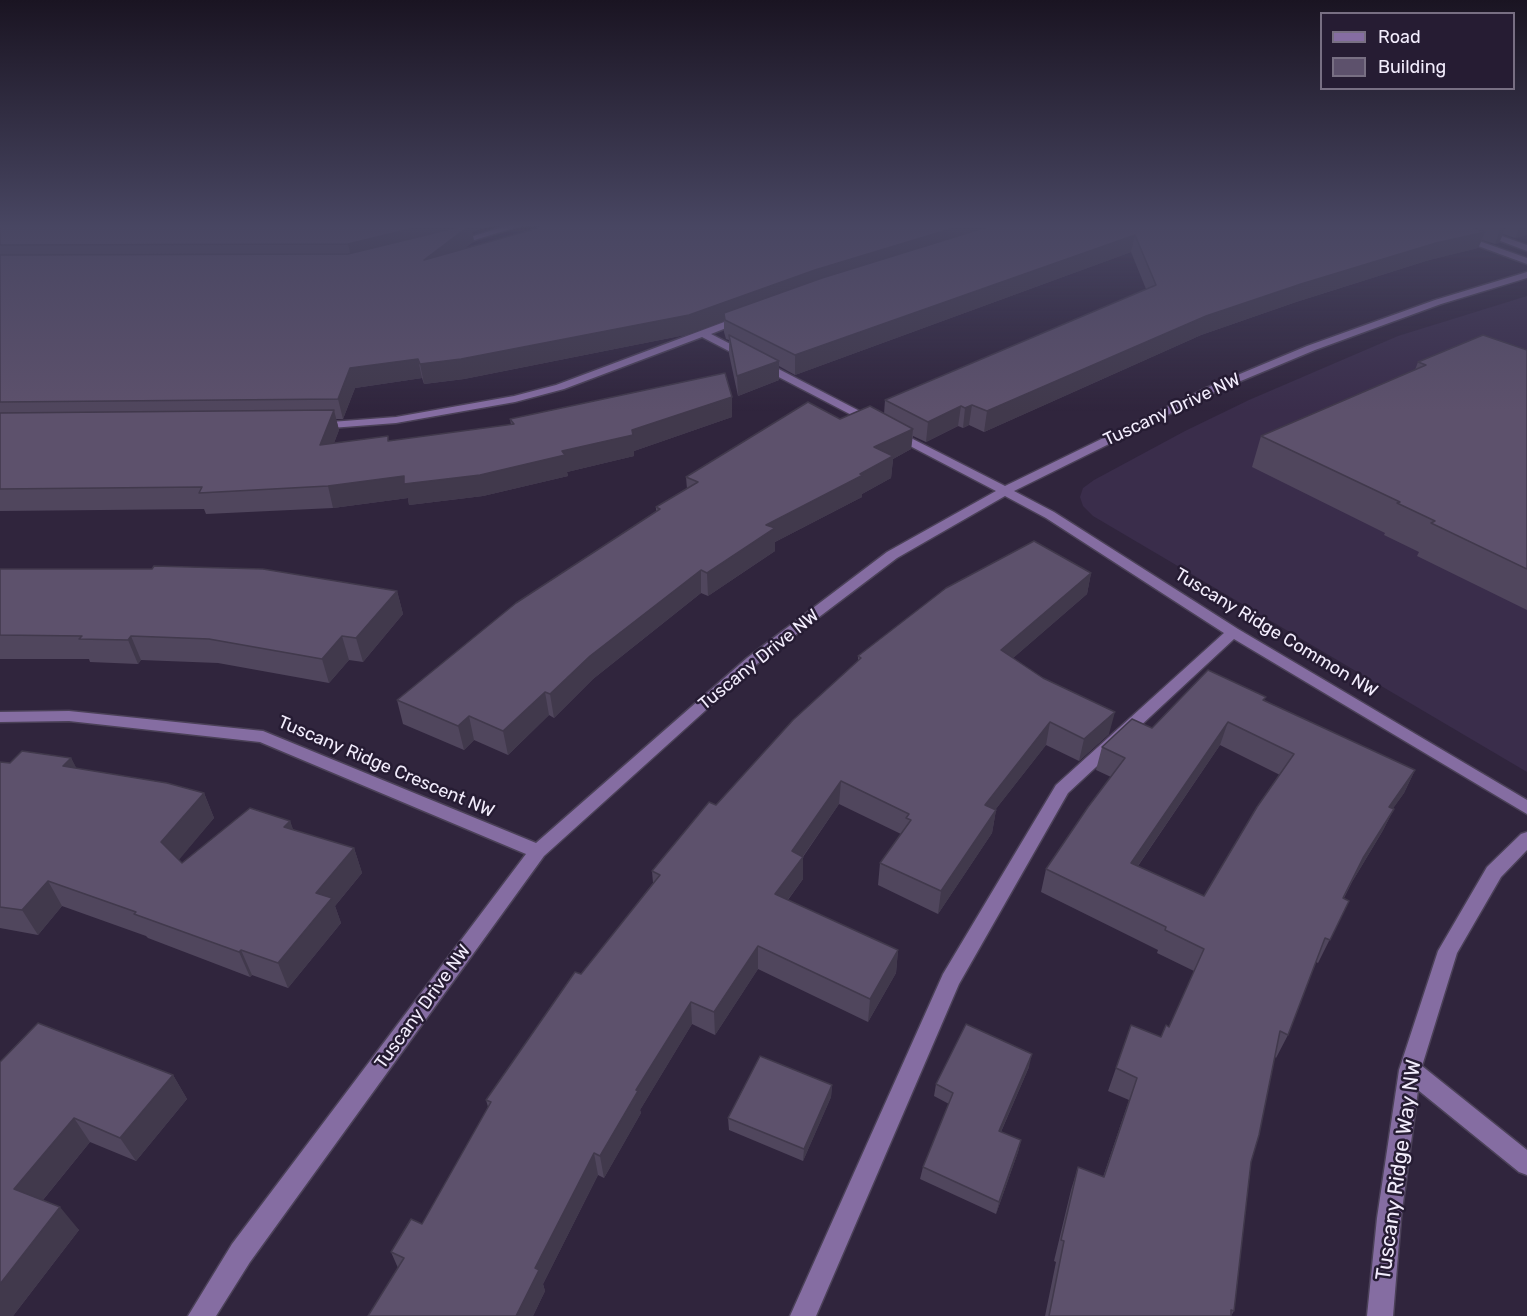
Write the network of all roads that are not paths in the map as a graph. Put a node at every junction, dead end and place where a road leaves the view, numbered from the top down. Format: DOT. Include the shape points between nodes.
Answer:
graph roads {
  1 [pos="1486,287"];
  2 [pos="758,313"];
  3 [pos="702,333"];
  4 [pos="303,427"];
  5 [pos="1005,491"];
  6 [pos="1233,632"];
  7 [pos="0,717"];
  8 [pos="1527,808"];
  9 [pos="1527,839"];
  10 [pos="538,851"];
  11 [pos="1410,1070"];
  12 [pos="1527,1164"];
  13 [pos="201,1316"];
  14 [pos="803,1316"];
  15 [pos="1380,1316"];
  1 -- 5 [label="street, Tuscany Drive NW" via="1311,348 1208,391"];
  2 -- 3 [label="street"];
  3 -- 4 [label="street" via="560,387 515,399 396,420"];
  3 -- 5 [label="street, Tuscany Ridge Common NW"];
  5 -- 6 [label="street, Tuscany Ridge Common NW"];
  5 -- 10 [label="street, Tuscany Drive NW" via="892,555 752,661"];
  6 -- 8 [label="street, Tuscany Ridge Common NW"];
  6 -- 14 [label="street" via="1062,789 950,980"];
  7 -- 10 [label="street, Tuscany Ridge Crescent NW" via="69,716 263,737"];
  9 -- 11 [label="street, Tuscany Ridge Way NW" via="1494,872 1448,951"];
  10 -- 13 [label="street, Tuscany Drive NW" via="241,1253"];
  11 -- 12 [label="street"];
  11 -- 15 [label="street, Tuscany Ridge Way NW"];
}
